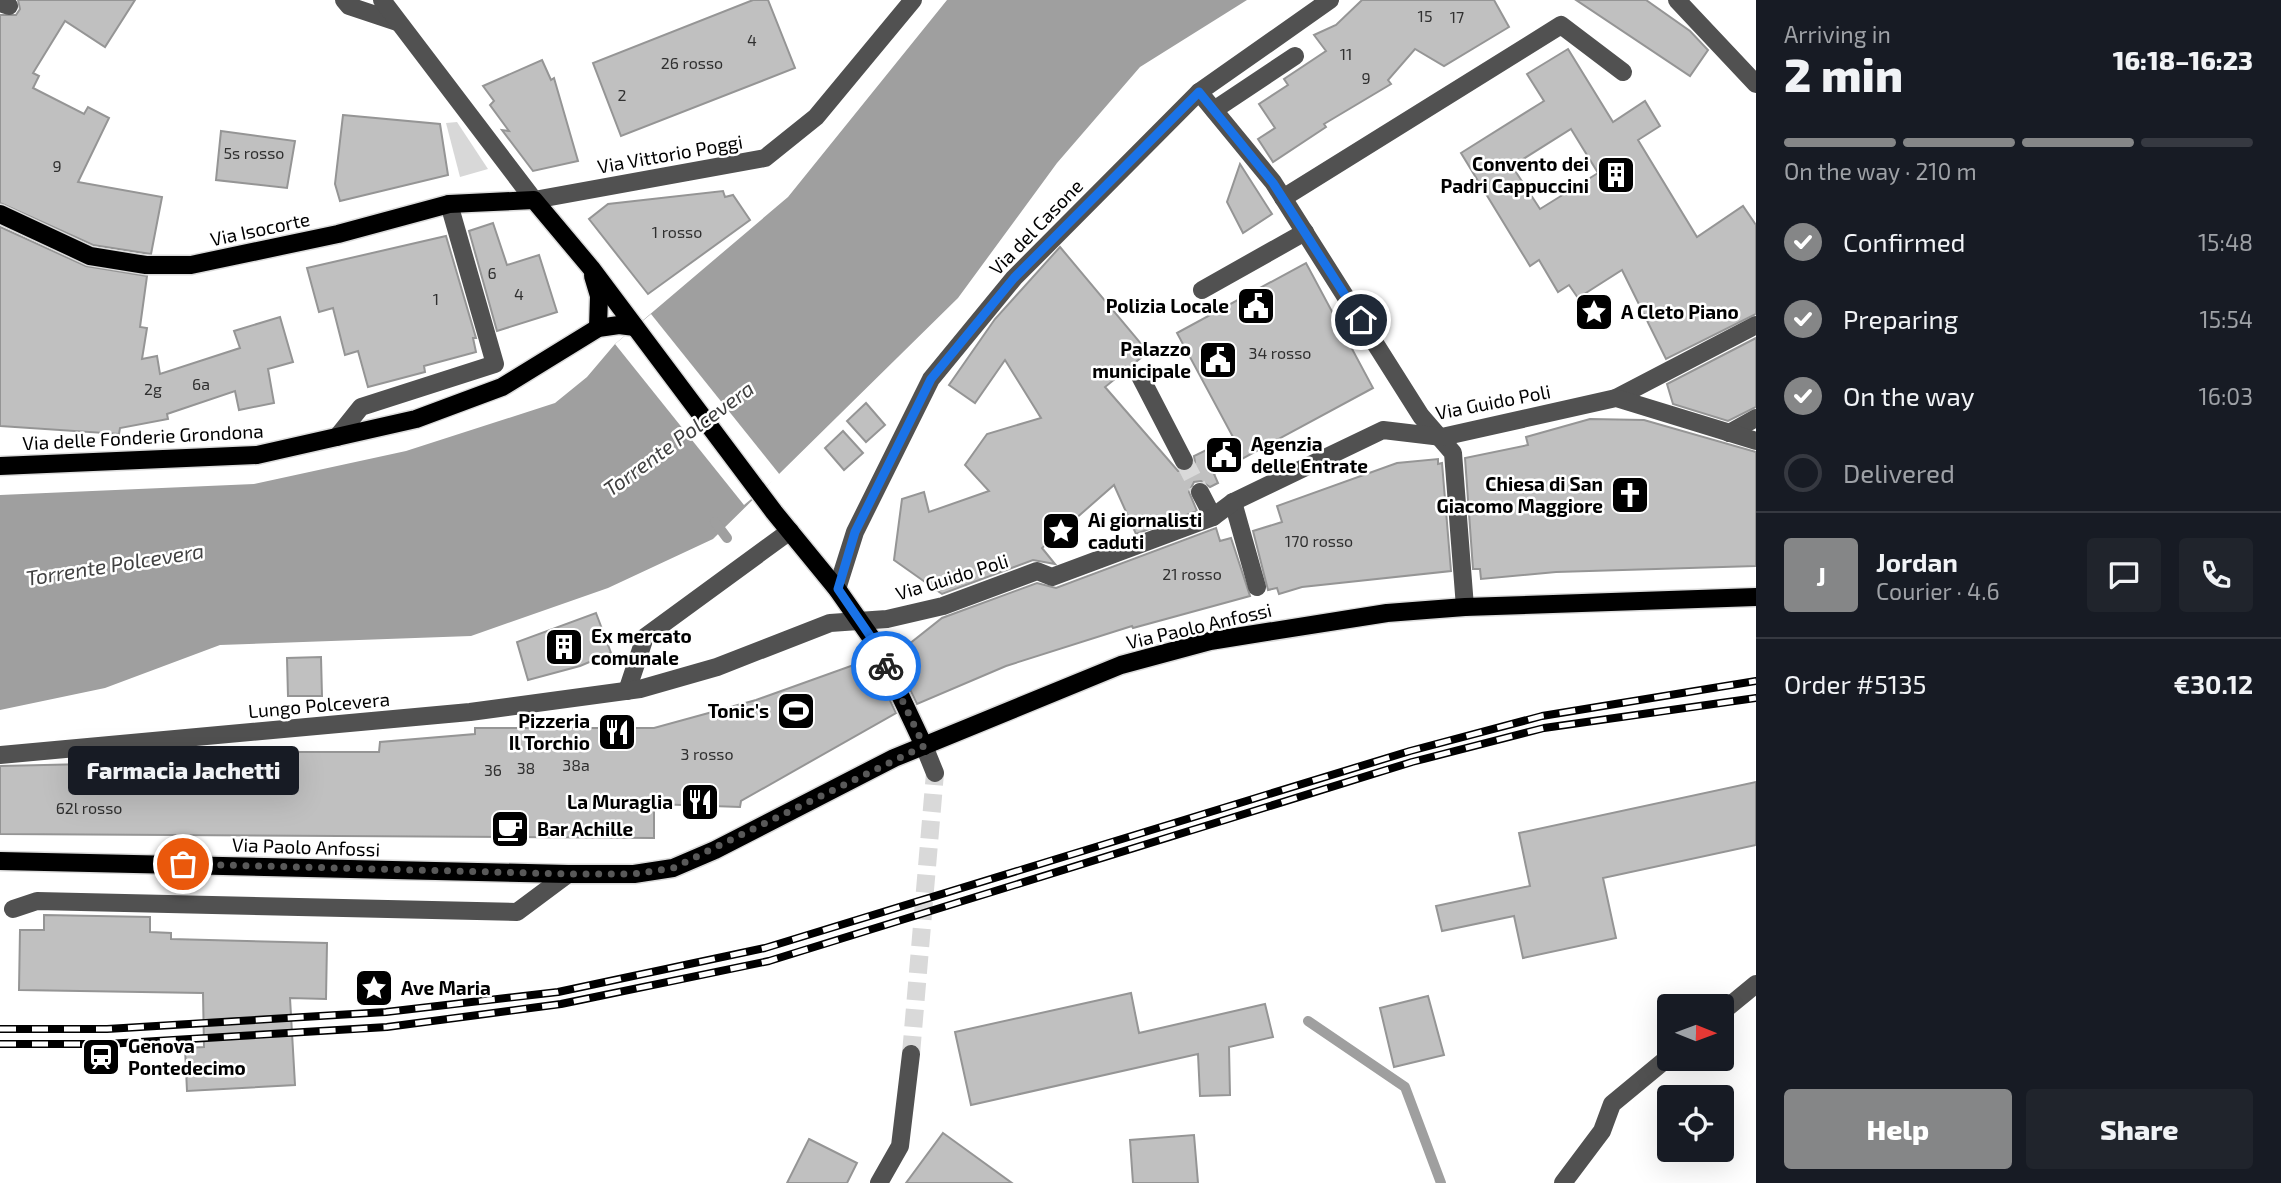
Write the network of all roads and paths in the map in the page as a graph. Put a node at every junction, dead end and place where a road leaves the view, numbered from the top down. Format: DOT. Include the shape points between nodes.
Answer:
graph roads {
  1 [pos="344,0"];
  2 [pos="382,0"];
  3 [pos="913,0"];
  4 [pos="1330,0"];
  5 [pos="1677,0"];
  6 [pos="397,22"];
  7 [pos="1294,56"];
  8 [pos="1623,72"];
  9 [pos="1756,84"];
  10 [pos="1199,92"];
  11 [pos="1214,110"];
  12 [pos="1283,198"];
  13 [pos="534,200"];
  14 [pos="449,204"];
  15 [pos="0,214"];
  16 [pos="1301,234"];
  17 [pos="591,268"];
  18 [pos="1202,290"];
  19 [pos="1756,325"];
  20 [pos="635,327"];
  21 [pos="598,328"];
  22 [pos="1140,376"];
  23 [pos="1616,398"];
  24 [pos="1756,418"];
  25 [pos="1729,433"];
  26 [pos="337,437"];
  27 [pos="1442,437"];
  28 [pos="1756,441"];
  29 [pos="1184,461"];
  30 [pos="0,466"];
  31 [pos="1200,492"];
  32 [pos="1233,502"];
  33 [pos="1213,517"];
  34 [pos="790,531"];
  35 [pos="1257,587"];
  36 [pos="838,589"];
  37 [pos="1756,597"];
  38 [pos="1465,607"];
  39 [pos="859,618"];
  40 [pos="634,690"];
  41 [pos="924,746"];
  42 [pos="0,755"];
  43 [pos="935,772"];
  44 [pos="0,861"];
  45 [pos="568,874"];
  46 [pos="13,909"];
  47 [pos="1756,984"];
  48 [pos="1734,1002"];
  49 [pos="911,1054"];
  50 [pos="1657,1067"];
  51 [pos="879,1183"];
  52 [pos="1563,1183"];
  1 -- 6 [label="street" via="349,6"];
  2 -- 6 [label="street"];
  3 -- 13 [label="street, Via Vittorio Poggi" via="816,117 765,158"];
  4 -- 10 [label="street, Via del Casone"];
  5 -- 9 [label="street"];
  6 -- 13 [label="street"];
  7 -- 11 [label="street"];
  8 -- 12 [label="street" via="1561,25"];
  10 -- 11 [label="street"];
  10 -- 36 [label="street, Via del Casone" via="1014,278 931,379 855,532"];
  11 -- 12 [label="street"];
  12 -- 16 [label="street"];
  13 -- 14 [label="main road, Via Isocorte"];
  13 -- 17 [label="main road"];
  14 -- 15 [label="main road, Via Isocorte" via="338,234 191,265 146,265 90,256"];
  14 -- 26 [label="street" via="495,364 361,407"];
  16 -- 18 [label="street"];
  16 -- 27 [label="street" via="1421,416"];
  17 -- 20 [label="main road"];
  17 -- 21 [label="main road" via="598,296"];
  19 -- 23 [label="street"];
  20 -- 21 [label="main road"];
  20 -- 34 [label="main road"];
  21 -- 26 [label="main road, Via delle Fonderie Grondona" via="502,387 416,419"];
  22 -- 29 [label="street"];
  23 -- 25 [label="street, Via Guido Poli"];
  23 -- 27 [label="street, Via Guido Poli"];
  24 -- 25 [label="street"];
  25 -- 28 [label="street, Via Guido Poli"];
  26 -- 30 [label="main road, Via delle Fonderie Grondona" via="257,455"];
  27 -- 32 [label="street, Via Guido Poli" via="1383,430"];
  27 -- 38 [label="street" via="1453,453"];
  31 -- 33 [label="street"];
  32 -- 33 [label="street, Via Guido Poli"];
  32 -- 35 [label="street"];
  33 -- 39 [label="street, Via Guido Poli" via="1052,577 1037,571 943,606 887,619"];
  34 -- 36 [label="main road"];
  34 -- 40 [label="street" via="645,637"];
  36 -- 39 [label="main road"];
  37 -- 38 [label="main road, Via Paolo Anfossi"];
  38 -- 41 [label="main road, Via Paolo Anfossi" via="1387,613 1210,641 1121,665"];
  39 -- 40 [label="street, Via Guido Poli" via="830,623 717,667"];
  39 -- 41 [label="main road"];
  40 -- 42 [label="street, Lungo Polcevera" via="470,712"];
  41 -- 43 [label="street"];
  41 -- 45 [label="main road, Via Paolo Anfossi" via="673,868 634,874"];
  44 -- 45 [label="main road, Via Paolo Anfossi"];
  45 -- 46 [label="street" via="517,912 37,901"];
  47 -- 48 [label="street"];
  49 -- 51 [label="street" via="900,1146"];
  50 -- 52 [label="street" via="1612,1104 1602,1131"];
}
